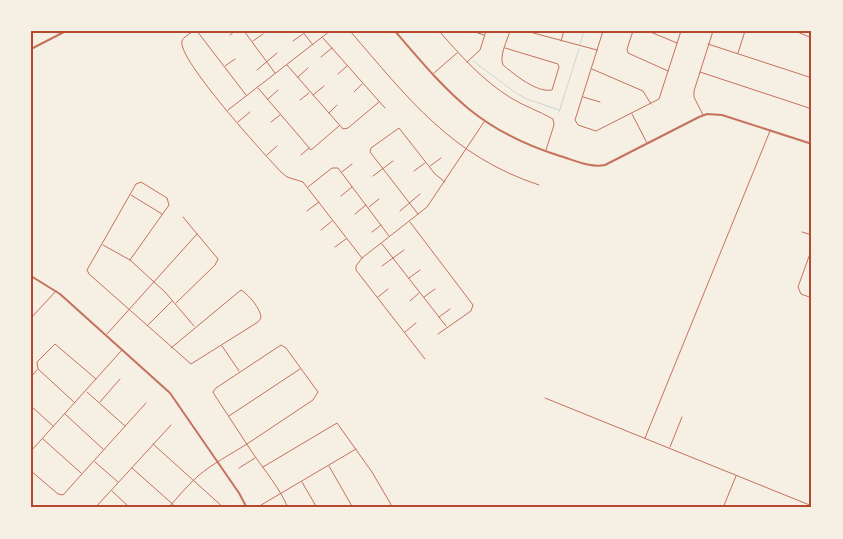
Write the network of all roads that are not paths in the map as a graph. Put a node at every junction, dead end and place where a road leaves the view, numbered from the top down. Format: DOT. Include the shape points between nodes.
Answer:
graph roads {
  1 [pos="66,31"];
  2 [pos="193,31"];
  3 [pos="235,31"];
  4 [pos="244,31"];
  5 [pos="330,31"];
  6 [pos="350,31"];
  7 [pos="395,31"];
  8 [pos="439,31"];
  9 [pos="472,31"];
  10 [pos="486,31"];
  11 [pos="510,31"];
  12 [pos="526,31"];
  13 [pos="564,31"];
  14 [pos="603,31"];
  15 [pos="633,31"];
  16 [pos="648,31"];
  17 [pos="681,31"];
  18 [pos="713,31"];
  19 [pos="745,31"];
  20 [pos="795,31"];
  21 [pos="198,32"];
  22 [pos="303,32"];
  23 [pos="263,34"];
  24 [pos="230,35"];
  25 [pos="485,35"];
  26 [pos="323,37"];
  27 [pos="812,38"];
  28 [pos="252,41"];
  29 [pos="293,41"];
  30 [pos="561,42"];
  31 [pos="677,43"];
  32 [pos="708,44"];
  33 [pos="313,45"];
  34 [pos="332,48"];
  35 [pos="505,48"];
  36 [pos="31,49"];
  37 [pos="597,50"];
  38 [pos="457,52"];
  39 [pos="277,53"];
  40 [pos="738,54"];
  41 [pos="322,56"];
  42 [pos="234,60"];
  43 [pos="267,62"];
  44 [pos="467,62"];
  45 [pos="287,65"];
  46 [pos="347,66"];
  47 [pos="225,67"];
  48 [pos="308,68"];
  49 [pos="591,69"];
  50 [pos="257,70"];
  51 [pos="668,71"];
  52 [pos="700,72"];
  53 [pos="276,73"];
  54 [pos="338,74"];
  55 [pos="432,75"];
  56 [pos="297,78"];
  57 [pos="812,78"];
  58 [pos="362,84"];
  59 [pos="324,86"];
  60 [pos="258,88"];
  61 [pos="278,90"];
  62 [pos="310,92"];
  63 [pos="354,92"];
  64 [pos="312,95"];
  65 [pos="246,96"];
  66 [pos="582,96"];
  67 [pos="268,99"];
  68 [pos="300,100"];
  69 [pos="379,102"];
  70 [pos="600,102"];
  71 [pos="651,104"];
  72 [pos="337,105"];
  73 [pos="385,108"];
  74 [pos="812,108"];
  75 [pos="228,111"];
  76 [pos="250,112"];
  77 [pos="328,114"];
  78 [pos="632,114"];
  79 [pos="281,115"];
  80 [pos="703,115"];
  81 [pos="484,121"];
  82 [pos="237,122"];
  83 [pos="271,122"];
  84 [pos="339,126"];
  85 [pos="770,130"];
  86 [pos="648,144"];
  87 [pos="812,144"];
  88 [pos="278,146"];
  89 [pos="309,148"];
  90 [pos="466,149"];
  91 [pos="546,151"];
  92 [pos="301,155"];
  93 [pos="266,156"];
  94 [pos="441,158"];
  95 [pos="393,161"];
  96 [pos="426,162"];
  97 [pos="352,164"];
  98 [pos="429,167"];
  99 [pos="383,168"];
  100 [pos="414,171"];
  101 [pos="341,173"];
  102 [pos="373,176"];
  103 [pos="445,182"];
  104 [pos="539,185"];
  105 [pos="308,187"];
  106 [pos="352,187"];
  107 [pos="131,194"];
  108 [pos="420,194"];
  109 [pos="341,196"];
  110 [pos="379,199"];
  111 [pos="319,202"];
  112 [pos="409,203"];
  113 [pos="366,205"];
  114 [pos="368,208"];
  115 [pos="307,211"];
  116 [pos="400,211"];
  117 [pos="163,214"];
  118 [pos="355,214"];
  119 [pos="418,214"];
  120 [pos="183,217"];
  121 [pos="333,220"];
  122 [pos="409,222"];
  123 [pos="381,224"];
  124 [pos="321,230"];
  125 [pos="372,232"];
  126 [pos="802,232"];
  127 [pos="197,234"];
  128 [pos="812,235"];
  129 [pos="390,237"];
  130 [pos="347,239"];
  131 [pos="382,243"];
  132 [pos="102,244"];
  133 [pos="335,248"];
  134 [pos="812,248"];
  135 [pos="404,250"];
  136 [pos="362,258"];
  137 [pos="393,258"];
  138 [pos="130,260"];
  139 [pos="382,266"];
  140 [pos="420,270"];
  141 [pos="31,276"];
  142 [pos="409,279"];
  143 [pos="155,282"];
  144 [pos="388,289"];
  145 [pos="435,290"];
  146 [pos="56,291"];
  147 [pos="420,293"];
  148 [pos="378,298"];
  149 [pos="424,298"];
  150 [pos="812,298"];
  151 [pos="173,300"];
  152 [pos="410,300"];
  153 [pos="175,303"];
  154 [pos="450,309"];
  155 [pos="129,310"];
  156 [pos="31,318"];
  157 [pos="439,318"];
  158 [pos="416,323"];
  159 [pos="146,326"];
  160 [pos="195,327"];
  161 [pos="446,327"];
  162 [pos="404,332"];
  163 [pos="438,334"];
  164 [pos="106,336"];
  165 [pos="222,345"];
  166 [pos="171,348"];
  167 [pos="122,350"];
  168 [pos="424,359"];
  169 [pos="301,368"];
  170 [pos="38,369"];
  171 [pos="240,372"];
  172 [pos="31,376"];
  173 [pos="96,379"];
  174 [pos="120,379"];
  175 [pos="86,391"];
  176 [pos="545,398"];
  177 [pos="75,403"];
  178 [pos="99,403"];
  179 [pos="146,403"];
  180 [pos="31,406"];
  181 [pos="65,414"];
  182 [pos="229,416"];
  183 [pos="682,417"];
  184 [pos="171,425"];
  185 [pos="54,426"];
  186 [pos="126,426"];
  187 [pos="43,438"];
  188 [pos="645,438"];
  189 [pos="152,444"];
  190 [pos="247,444"];
  191 [pos="356,448"];
  192 [pos="670,448"];
  193 [pos="32,450"];
  194 [pos="104,450"];
  195 [pos="256,457"];
  196 [pos="94,461"];
  197 [pos="219,463"];
  198 [pos="329,465"];
  199 [pos="132,467"];
  200 [pos="263,467"];
  201 [pos="239,468"];
  202 [pos="31,471"];
  203 [pos="82,474"];
  204 [pos="736,476"];
  205 [pos="194,480"];
  206 [pos="301,481"];
  207 [pos="118,483"];
  208 [pos="111,491"];
  209 [pos="280,493"];
  210 [pos="390,502"];
  211 [pos="172,503"];
  212 [pos="812,506"];
  213 [pos="95,508"];
  214 [pos="130,508"];
  215 [pos="168,508"];
  216 [pos="177,508"];
  217 [pos="224,508"];
  218 [pos="247,508"];
  219 [pos="256,508"];
  220 [pos="288,508"];
  221 [pos="317,508"];
  222 [pos="353,508"];
  223 [pos="388,508"];
  224 [pos="393,508"];
  225 [pos="723,508"];
  1 -- 36 [label="street"];
  2 -- 75 [label="street" via="183,39 183,48 198,74"];
  3 -- 24 [label="street"];
  4 -- 28 [label="street"];
  5 -- 26 [label="street"];
  6 -- 90 [label="street" via="435,126"];
  7 -- 55 [label="street"];
  8 -- 38 [label="street"];
  9 -- 25 [label="street"];
  10 -- 25 [label="street"];
  11 -- 35 [label="street"];
  12 -- 30 [label="street"];
  13 -- 30 [label="street"];
  14 -- 37 [label="street"];
  15 -- 51 [label="street" via="628,53"];
  16 -- 31 [label="street"];
  17 -- 31 [label="street"];
  18 -- 32 [label="street"];
  19 -- 40 [label="street"];
  20 -- 27 [label="street"];
  21 -- 47 [label="street"];
  22 -- 29 [label="street"];
  22 -- 33 [label="street"];
  23 -- 28 [label="street"];
  25 -- 44 [label="street" via="480,50"];
  26 -- 33 [label="street"];
  26 -- 34 [label="street"];
  28 -- 43 [label="street"];
  30 -- 37 [label="street"];
  31 -- 51 [label="street"];
  32 -- 40 [label="street"];
  32 -- 52 [label="street"];
  33 -- 45 [label="street"];
  34 -- 41 [label="street"];
  34 -- 46 [label="street"];
  35 -- 35 [label="street" via="558,64 552,90 536,87 504,66"];
  37 -- 49 [label="street"];
  38 -- 44 [label="street"];
  38 -- 55 [label="street"];
  39 -- 43 [label="street"];
  40 -- 57 [label="street"];
  42 -- 47 [label="street"];
  43 -- 50 [label="street"];
  43 -- 53 [label="street"];
  44 -- 91 [label="street" via="504,94 553,119"];
  45 -- 53 [label="street"];
  45 -- 56 [label="street"];
  46 -- 54 [label="street"];
  46 -- 58 [label="street"];
  47 -- 65 [label="street"];
  48 -- 56 [label="street"];
  49 -- 66 [label="street"];
  49 -- 71 [label="street" via="643,91"];
  51 -- 71 [label="street" via="660,98"];
  52 -- 74 [label="street"];
  52 -- 80 [label="street" via="694,95"];
  53 -- 60 [label="street"];
  55 -- 81 [label="street" via="446,91"];
  56 -- 62 [label="street"];
  58 -- 63 [label="street"];
  58 -- 69 [label="street"];
  59 -- 64 [label="street"];
  60 -- 65 [label="street"];
  60 -- 67 [label="street"];
  61 -- 67 [label="street"];
  62 -- 64 [label="street"];
  62 -- 68 [label="street"];
  64 -- 77 [label="street"];
  65 -- 75 [label="street"];
  66 -- 70 [label="street"];
  66 -- 78 [label="street" via="575,120 579,126 599,130"];
  67 -- 79 [label="street"];
  69 -- 73 [label="street"];
  69 -- 84 [label="street" via="348,128"];
  71 -- 78 [label="street"];
  72 -- 77 [label="street"];
  75 -- 82 [label="street"];
  76 -- 82 [label="street"];
  77 -- 84 [label="street"];
  78 -- 86 [label="street"];
  79 -- 83 [label="street"];
  79 -- 89 [label="street"];
  80 -- 85 [label="street" via="722,115"];
  80 -- 86 [label="street"];
  81 -- 90 [label="street"];
  81 -- 91 [label="street"];
  82 -- 93 [label="street"];
  84 -- 89 [label="street" via="311,150"];
  85 -- 87 [label="street"];
  85 -- 188 [label="street"];
  86 -- 91 [label="street" via="601,166"];
  88 -- 93 [label="street"];
  89 -- 92 [label="street"];
  90 -- 103 [label="street"];
  90 -- 104 [label="street" via="506,172"];
  93 -- 105 [label="street" via="284,175 298,179"];
  94 -- 98 [label="street"];
  95 -- 99 [label="street"];
  96 -- 98 [label="street"];
  96 -- 99 [label="street" via="399,128 370,149"];
  96 -- 100 [label="street"];
  97 -- 101 [label="street"];
  98 -- 103 [label="street"];
  99 -- 102 [label="street"];
  99 -- 112 [label="street"];
  101 -- 105 [label="street" via="335,167"];
  101 -- 106 [label="street"];
  103 -- 119 [label="street" via="431,203"];
  105 -- 111 [label="street"];
  106 -- 109 [label="street"];
  106 -- 113 [label="street"];
  107 -- 117 [label="street"];
  107 -- 117 [label="street" via="136,184 142,182 162,194 170,202"];
  107 -- 132 [label="street"];
  108 -- 112 [label="street"];
  110 -- 114 [label="street"];
  111 -- 115 [label="street"];
  111 -- 121 [label="street"];
  112 -- 116 [label="street"];
  112 -- 119 [label="street"];
  113 -- 114 [label="street"];
  113 -- 118 [label="street"];
  114 -- 123 [label="street"];
  117 -- 138 [label="street"];
  119 -- 122 [label="street"];
  120 -- 127 [label="street"];
  121 -- 124 [label="street"];
  121 -- 130 [label="street"];
  122 -- 129 [label="street"];
  122 -- 161 [label="street" via="473,305 465,316"];
  123 -- 125 [label="street"];
  123 -- 129 [label="street"];
  126 -- 128 [label="street"];
  127 -- 143 [label="street"];
  127 -- 153 [label="street" via="216,255 217,262"];
  129 -- 131 [label="street"];
  130 -- 133 [label="street"];
  130 -- 136 [label="street"];
  131 -- 136 [label="street"];
  131 -- 137 [label="street"];
  132 -- 138 [label="street"];
  132 -- 155 [label="street" via="87,270"];
  134 -- 150 [label="street" via="798,287 801,294"];
  135 -- 137 [label="street"];
  136 -- 148 [label="street" via="356,266"];
  137 -- 139 [label="street"];
  137 -- 142 [label="street"];
  138 -- 143 [label="street"];
  140 -- 142 [label="street"];
  141 -- 146 [label="street"];
  142 -- 147 [label="street"];
  143 -- 151 [label="street"];
  143 -- 155 [label="street"];
  144 -- 148 [label="street"];
  145 -- 149 [label="street"];
  146 -- 156 [label="street"];
  146 -- 164 [label="street"];
  147 -- 149 [label="street"];
  147 -- 152 [label="street"];
  148 -- 162 [label="street"];
  149 -- 157 [label="street"];
  151 -- 153 [label="street"];
  151 -- 159 [label="street"];
  153 -- 160 [label="street"];
  154 -- 157 [label="street"];
  155 -- 159 [label="street"];
  155 -- 164 [label="street"];
  157 -- 161 [label="street"];
  158 -- 162 [label="street"];
  159 -- 166 [label="street"];
  160 -- 165 [label="street" via="237,292 244,291 261,313 261,318"];
  160 -- 166 [label="street"];
  161 -- 163 [label="street"];
  162 -- 168 [label="street"];
  164 -- 167 [label="street"];
  165 -- 166 [label="street" via="195,364"];
  165 -- 171 [label="street"];
  167 -- 173 [label="street"];
  167 -- 197 [label="street" via="174,397"];
  169 -- 171 [label="street" via="281,345"];
  169 -- 182 [label="street"];
  169 -- 190 [label="street" via="318,392 313,400"];
  170 -- 172 [label="street"];
  170 -- 173 [label="street" via="37,362 55,344"];
  170 -- 177 [label="street"];
  171 -- 182 [label="street" via="214,390"];
  173 -- 175 [label="street"];
  174 -- 178 [label="street"];
  175 -- 177 [label="street"];
  175 -- 178 [label="street"];
  176 -- 188 [label="street"];
  177 -- 181 [label="street"];
  178 -- 186 [label="street"];
  179 -- 186 [label="street"];
  180 -- 185 [label="street"];
  181 -- 185 [label="street"];
  181 -- 194 [label="street"];
  182 -- 190 [label="street"];
  183 -- 192 [label="street"];
  184 -- 189 [label="street"];
  185 -- 187 [label="street"];
  186 -- 194 [label="street"];
  187 -- 193 [label="street"];
  187 -- 203 [label="street"];
  188 -- 192 [label="street"];
  189 -- 199 [label="street"];
  189 -- 205 [label="street"];
  190 -- 195 [label="street"];
  190 -- 197 [label="street"];
  191 -- 198 [label="street"];
  191 -- 200 [label="street" via="340,424 334,423"];
  191 -- 210 [label="street"];
  192 -- 204 [label="street"];
  194 -- 196 [label="street"];
  195 -- 200 [label="street"];
  195 -- 201 [label="street"];
  196 -- 203 [label="street"];
  196 -- 207 [label="street"];
  197 -- 205 [label="street"];
  197 -- 218 [label="street"];
  198 -- 206 [label="street"];
  198 -- 222 [label="street"];
  199 -- 207 [label="street"];
  199 -- 211 [label="street"];
  200 -- 209 [label="street"];
  202 -- 203 [label="street" via="61,496"];
  204 -- 212 [label="street"];
  204 -- 225 [label="street"];
  205 -- 211 [label="street"];
  205 -- 217 [label="street"];
  206 -- 209 [label="street"];
  206 -- 221 [label="street"];
  207 -- 208 [label="street"];
  208 -- 213 [label="street"];
  208 -- 214 [label="street"];
  209 -- 219 [label="street"];
  209 -- 220 [label="street"];
  210 -- 223 [label="street"];
  210 -- 224 [label="street"];
  211 -- 215 [label="street"];
  211 -- 216 [label="street"];
}
